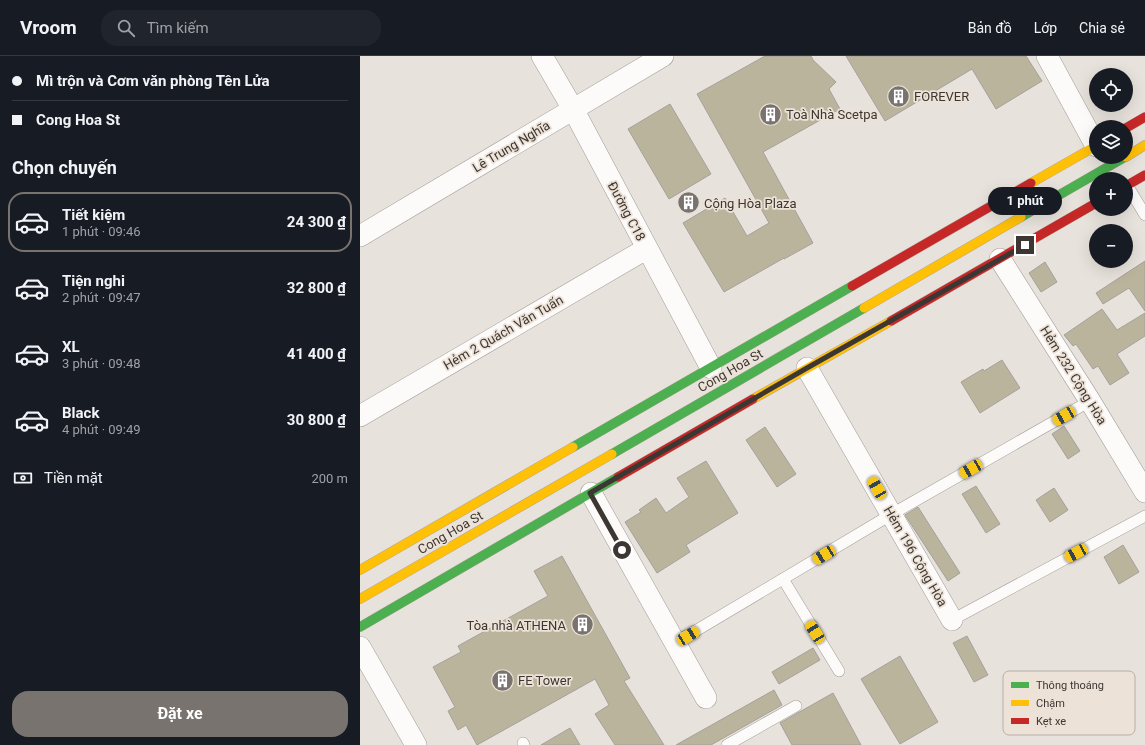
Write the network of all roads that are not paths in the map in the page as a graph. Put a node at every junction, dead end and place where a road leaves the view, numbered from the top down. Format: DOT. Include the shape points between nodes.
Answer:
graph roads {
  1 [pos="542,56"];
  2 [pos="663,56"];
  3 [pos="1047,56"];
  4 [pos="573,109"];
  5 [pos="1145,117"];
  6 [pos="1133,124"];
  7 [pos="1089,133"];
  8 [pos="1145,146"];
  9 [pos="1089,150"];
  10 [pos="1133,153"];
  11 [pos="1113,164"];
  12 [pos="1145,175"];
  13 [pos="1133,182"];
  14 [pos="1133,196"];
  15 [pos="1089,207"];
  16 [pos="1145,215"];
  17 [pos="360,236"];
  18 [pos="646,248"];
  19 [pos="1000,259"];
  20 [pos="711,368"];
  21 [pos="807,368"];
  22 [pos="1090,400"];
  23 [pos="360,416"];
  24 [pos="1145,492"];
  25 [pos="590,493"];
  26 [pos="892,514"];
  27 [pos="1145,516"];
  28 [pos="360,570"];
  29 [pos="783,579"];
  30 [pos="360,599"];
  31 [pos="952,620"];
  32 [pos="360,627"];
  33 [pos="673,641"];
  34 [pos="360,647"];
  35 [pos="840,671"];
  36 [pos="706,698"];
  37 [pos="796,706"];
  38 [pos="416,745"];
  39 [pos="727,745"];
  1 -- 4 [label="street, Đường C18"];
  2 -- 4 [label="street, Lê Trung Nghĩa"];
  3 -- 7 [label="street"];
  4 -- 17 [label="street, Lê Trung Nghĩa"];
  4 -- 18 [label="street, Đường C18"];
  5 -- 6 [label="main road"];
  8 -- 10 [label="main road, Cong Hoa St"];
  9 -- 20 [label="main road, Cong Hoa St"];
  11 -- 30 [label="main road, Cong Hoa St"];
  12 -- 13 [label="main road"];
  14 -- 16 [label="lane"];
  15 -- 19 [label="main road"];
  18 -- 20 [label="street, Đường C18"];
  18 -- 23 [label="street, Hẻm 2 Quách Văn Tuấn"];
  19 -- 21 [label="main road"];
  19 -- 22 [label="street, Hẻm 232 Cộng Hòa"];
  20 -- 28 [label="main road, Cong Hoa St"];
  21 -- 25 [label="main road"];
  21 -- 26 [label="street, Hẻm 196 Cộng Hòa"];
  22 -- 24 [label="street, Hẻm 232 Cộng Hòa"];
  22 -- 26 [label="lane"];
  25 -- 32 [label="main road"];
  25 -- 33 [label="street"];
  26 -- 29 [label="lane"];
  26 -- 31 [label="street, Hẻm 196 Cộng Hòa"];
  27 -- 31 [label="lane"];
  29 -- 33 [label="lane" via="688,636"];
  29 -- 35 [label="lane"];
  33 -- 36 [label="street"];
  34 -- 38 [label="street"];
  37 -- 39 [label="lane"];
}
